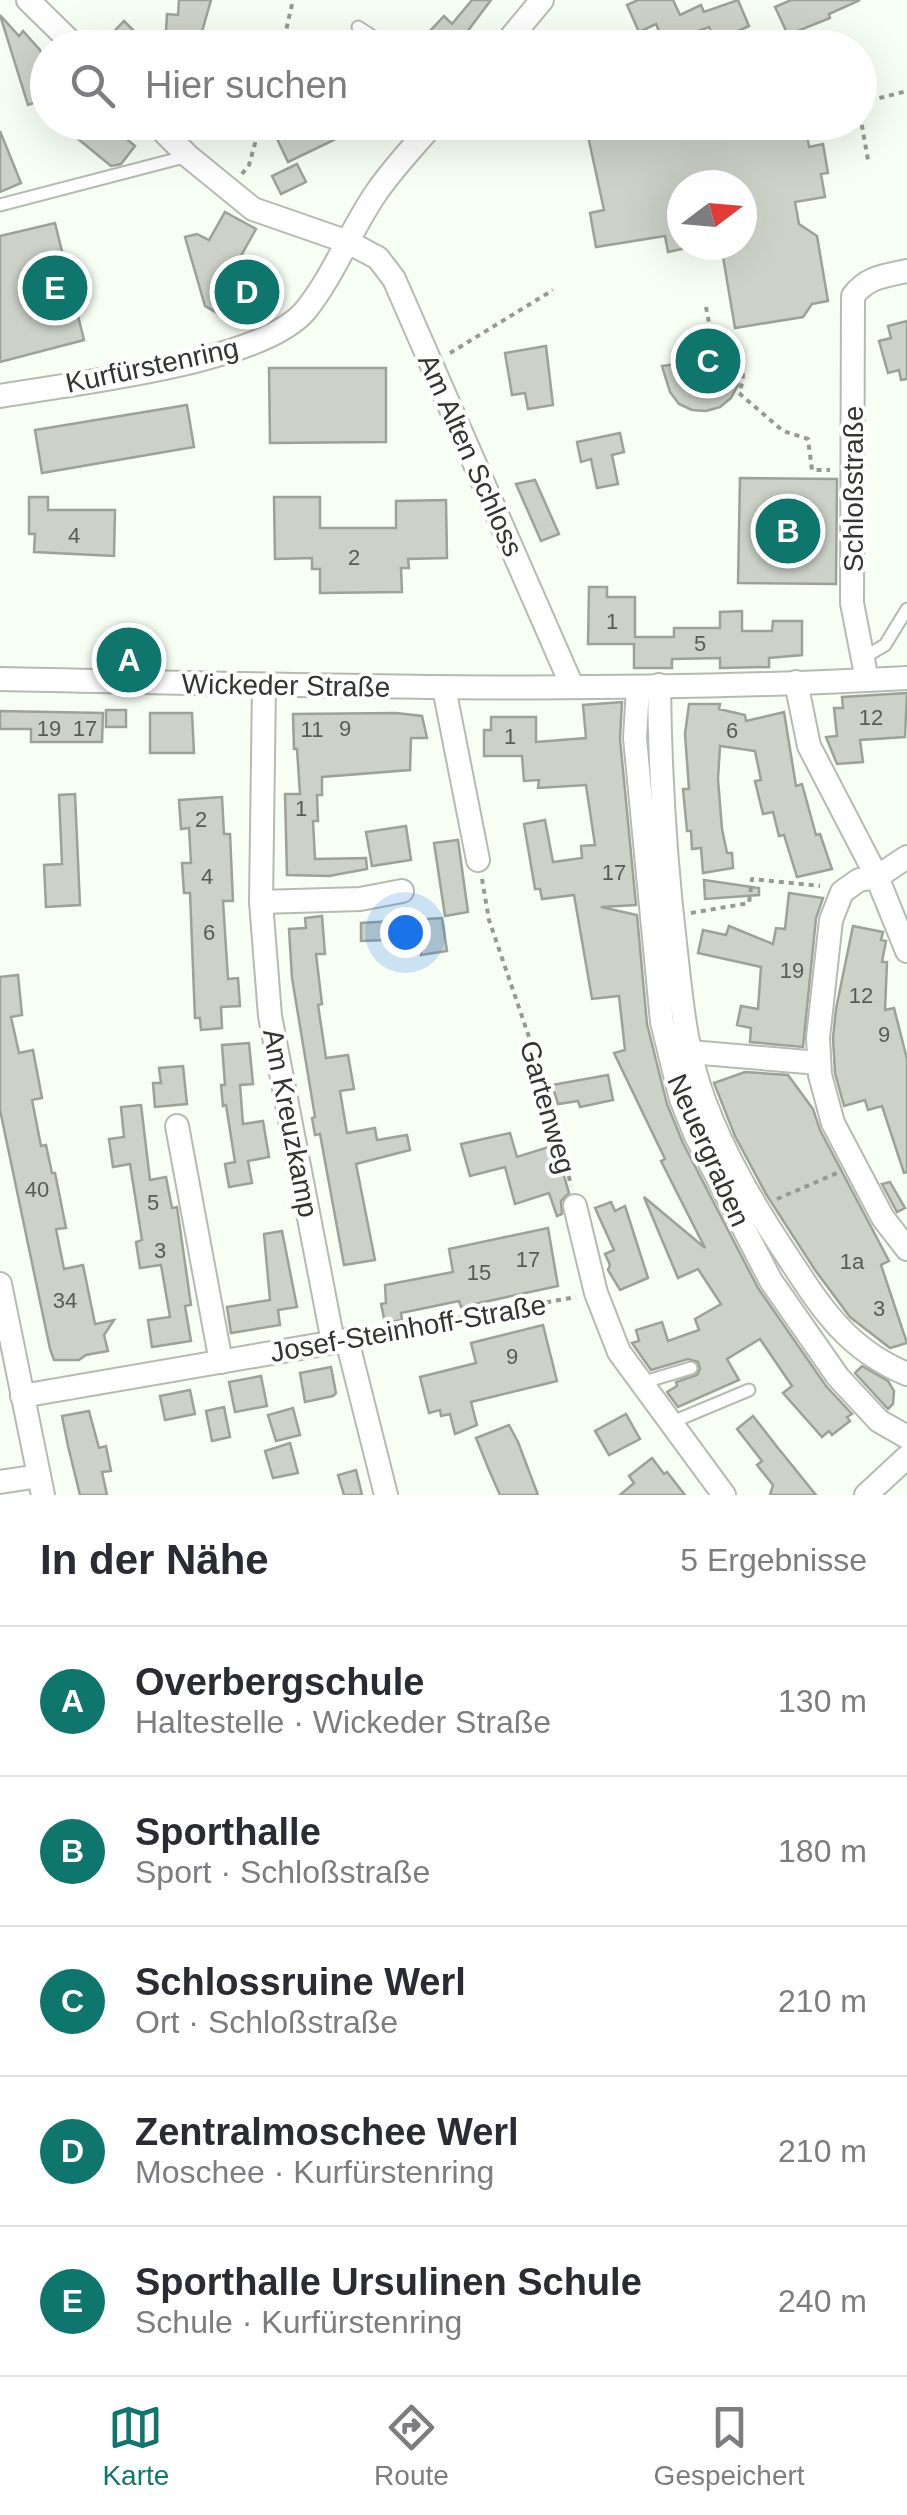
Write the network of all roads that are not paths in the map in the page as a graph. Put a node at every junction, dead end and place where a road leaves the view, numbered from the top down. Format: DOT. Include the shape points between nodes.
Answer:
graph roads {
  1 [pos="28,0"];
  2 [pos="542,0"];
  3 [pos="358,28"];
  4 [pos="59,30"];
  5 [pos="362,30"];
  6 [pos="517,30"];
  7 [pos="172,140"];
  8 [pos="420,140"];
  9 [pos="188,156"];
  10 [pos="0,204"];
  11 [pos="348,242"];
  12 [pos="907,271"];
  13 [pos="0,396"];
  14 [pos="907,609"];
  15 [pos="865,669"];
  16 [pos="907,678"];
  17 [pos="0,679"];
  18 [pos="796,682"];
  19 [pos="264,685"];
  20 [pos="572,686"];
  21 [pos="649,686"];
  22 [pos="444,688"];
  23 [pos="907,856"];
  24 [pos="478,860"];
  25 [pos="877,876"];
  26 [pos="402,891"];
  27 [pos="261,902"];
  28 [pos="907,951"];
  29 [pos="690,1052"];
  30 [pos="820,1063"];
  31 [pos="177,1126"];
  32 [pos="575,1206"];
  33 [pos="907,1250"];
  34 [pos="0,1284"];
  35 [pos="340,1341"];
  36 [pos="220,1362"];
  37 [pos="692,1368"];
  38 [pos="907,1374"];
  39 [pos="641,1382"];
  40 [pos="749,1390"];
  41 [pos="22,1396"];
  42 [pos="670,1422"];
  43 [pos="907,1437"];
  44 [pos="907,1457"];
  45 [pos="0,1482"];
  46 [pos="41,1485"];
  47 [pos="386,1495"];
  48 [pos="724,1495"];
  49 [pos="866,1495"];
  1 -- 4 [label="street"];
  2 -- 6 [label="street"];
  3 -- 5 [label="lane"];
  7 -- 9 [label="street, Am Alten Schloss"];
  8 -- 11 [label="street, Kurfürstenring"];
  9 -- 10 [label="lane"];
  9 -- 11 [label="street, Am Alten Schloss" via="253,209"];
  11 -- 13 [label="street, Kurfürstenring" via="302,314 246,346"];
  11 -- 20 [label="street, Am Alten Schloss" via="378,258 394,279"];
  12 -- 15 [label="street, Schloßstraße" via="874,278 853,296 852,602"];
  14 -- 15 [label="lane"];
  15 -- 16 [label="street, Wickeder Straße"];
  15 -- 18 [label="street, Wickeder Straße"];
  17 -- 19 [label="street, Wickeder Straße"];
  18 -- 21 [label="street, Wickeder Straße"];
  18 -- 25 [label="street" via="809,746"];
  19 -- 22 [label="street, Wickeder Straße"];
  19 -- 27 [label="street, Am Kreuzkamp"];
  20 -- 21 [label="street, Wickeder Straße"];
  20 -- 22 [label="street, Wickeder Straße"];
  21 -- 29 [label="street"];
  21 -- 43 [label="street, Neuergraben" via="635,738 662,1022 681,1099 771,1281 838,1377 879,1421"];
  22 -- 24 [label="street"];
  23 -- 25 [label="street"];
  25 -- 28 [label="street"];
  25 -- 30 [label="street" via="842,892 831,920"];
  26 -- 27 [label="street" via="360,900"];
  27 -- 35 [label="street, Am Kreuzkamp" via="270,1016"];
  29 -- 30 [label="street"];
  29 -- 38 [label="street" via="718,1134 757,1210 842,1333"];
  30 -- 33 [label="street" via="833,1123"];
  31 -- 36 [label="street"];
  32 -- 39 [label="street, Gartenweg" via="596,1293 620,1352"];
  34 -- 41 [label="street"];
  35 -- 36 [label="street, Josef-Steinhoff-Straße"];
  35 -- 47 [label="street, Am Kreuzkamp"];
  36 -- 41 [label="street, Josef-Steinhoff-Straße"];
  37 -- 39 [label="lane"];
  39 -- 42 [label="street, Gartenweg"];
  40 -- 42 [label="lane"];
  41 -- 46 [label="street"];
  42 -- 48 [label="street, Gartenweg"];
  44 -- 49 [label="street"];
  45 -- 46 [label="street"];
}
